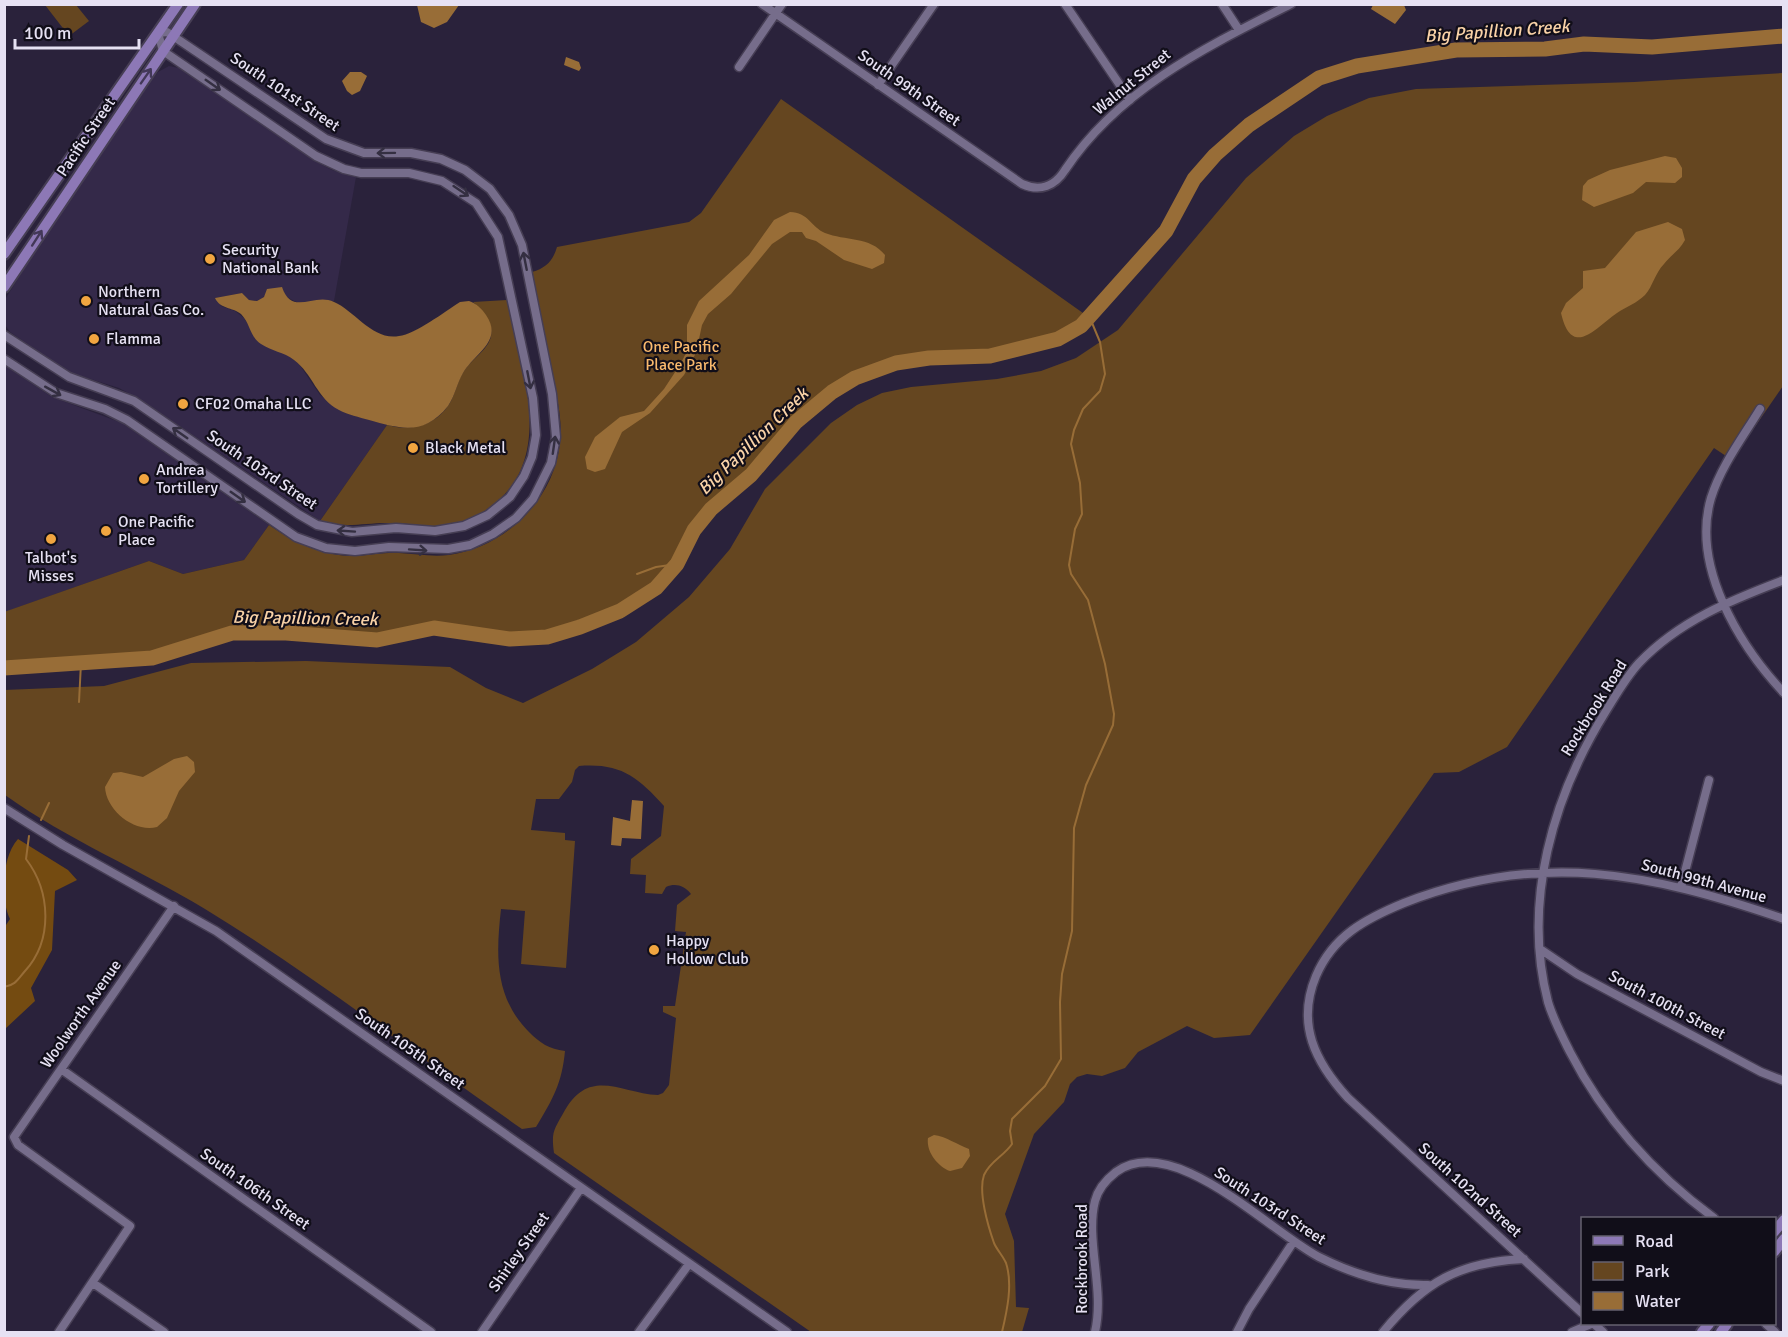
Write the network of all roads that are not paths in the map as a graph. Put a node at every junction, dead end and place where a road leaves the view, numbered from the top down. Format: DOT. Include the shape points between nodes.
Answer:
graph roads {
  1 [pos="178,4"];
  2 [pos="195,4"];
  3 [pos="762,4"];
  4 [pos="782,4"];
  5 [pos="934,4"];
  6 [pos="1065,4"];
  7 [pos="1222,4"];
  8 [pos="1291,4"];
  9 [pos="776,14"];
  10 [pos="1239,30"];
  11 [pos="158,33"];
  12 [pos="174,34"];
  13 [pos="163,51"];
  14 [pos="739,68"];
  15 [pos="878,85"];
  16 [pos="1130,100"];
  17 [pos="1043,188"];
  18 [pos="4,254"];
  19 [pos="4,287"];
  20 [pos="4,335"];
  21 [pos="4,359"];
  22 [pos="1760,409"];
  23 [pos="1784,580"];
  24 [pos="1724,604"];
  25 [pos="1784,693"];
  26 [pos="1709,780"];
  27 [pos="5,809"];
  28 [pos="1544,873"];
  29 [pos="1681,887"];
  30 [pos="174,906"];
  31 [pos="1784,919"];
  32 [pos="1540,949"];
  33 [pos="61,1069"];
  34 [pos="1784,1081"];
  35 [pos="1199,1178"];
  36 [pos="581,1188"];
  37 [pos="1713,1217"];
  38 [pos="1294,1241"];
  39 [pos="1524,1259"];
  40 [pos="689,1264"];
  41 [pos="93,1283"];
  42 [pos="1428,1286"];
  43 [pos="1581,1312"];
  44 [pos="1588,1325"];
  45 [pos="59,1332"];
  46 [pos="164,1332"];
  47 [pos="431,1332"];
  48 [pos="482,1332"];
  49 [pos="639,1332"];
  50 [pos="787,1332"];
  51 [pos="1095,1332"];
  52 [pos="1237,1332"];
  53 [pos="1383,1332"];
  54 [pos="1572,1332"];
  1 -- 11 [label="main road, Pacific Street"];
  2 -- 12 [label="main road, Pacific Street"];
  3 -- 9 [label="street, South 99th Street"];
  4 -- 9 [label="street"];
  5 -- 15 [label="street"];
  6 -- 16 [label="street"];
  7 -- 10 [label="street"];
  8 -- 10 [label="street, Walnut Street"];
  9 -- 14 [label="street"];
  9 -- 15 [label="street, South 99th Street"];
  10 -- 16 [label="street, Walnut Street" via="1178,63"];
  11 -- 12 [label="street"];
  11 -- 13 [label="street"];
  11 -- 18 [label="main road, Pacific Street"];
  12 -- 13 [label="main road, Pacific Street"];
  21 -- 12 [label="street, South 101st Street, one-way" via="67,398 127,420 284,529 326,548 460,548 502,529 533,499 551,464 555,413 522,244 501,202 478,179 450,162 411,153 364,153 326,139"];
  19 -- 13 [label="main road, Pacific Street, one-way"];
  13 -- 20 [label="street, South 103rd Street, one-way" via="328,162 361,172 435,178 466,195 485,214 502,250 536,416 534,448 517,488 488,515 456,528 352,532 332,529 298,514 134,401 69,377"];
  15 -- 17 [label="street, South 99th Street" via="1022,184"];
  16 -- 17 [label="street, Walnut Street" via="1089,137 1061,176"];
  22 -- 24 [label="street" via="1734,451 1710,503 1707,525 1713,572"];
  23 -- 24 [label="street, Rockbrook Road"];
  24 -- 25 [label="street" via="1755,660"];
  24 -- 28 [label="street, Rockbrook Road" via="1672,634 1639,663 1622,685 1585,744 1559,805"];
  26 -- 29 [label="street"];
  27 -- 30 [label="street, South 105th Street"];
  28 -- 29 [label="street, South 99th Avenue" via="1622,875"];
  28 -- 32 [label="street, Rockbrook Road"];
  28 -- 39 [label="street, South 102nd Street" via="1477,881 1426,895 1365,921 1335,945 1314,980 1307,1017 1314,1053 1339,1088"];
  29 -- 31 [label="street, South 99th Avenue"];
  30 -- 33 [label="street, Woolworth Avenue"];
  30 -- 36 [label="street, South 105th Street" via="267,965"];
  32 -- 34 [label="street, South 100th Street" via="1577,974"];
  32 -- 37 [label="street, Rockbrook Road" via="1551,1012 1599,1102 1646,1161"];
  33 -- 41 [label="street, Woolworth Avenue" via="14,1139 130,1226"];
  33 -- 47 [label="street, South 106th Street"];
  35 -- 38 [label="street, South 103rd Street"];
  35 -- 51 [label="street, Rockbrook Road" via="1167,1164 1146,1161 1120,1169 1102,1186 1095,1201 1094,1219 1099,1306"];
  36 -- 40 [label="street, South 105th Street"];
  36 -- 48 [label="street, Shirley Street"];
  38 -- 42 [label="street, South 103rd Street" via="1352,1271 1410,1286"];
  38 -- 52 [label="street"];
  39 -- 42 [label="street" via="1467,1267"];
  39 -- 43 [label="street, South 102nd Street"];
  40 -- 49 [label="street"];
  40 -- 50 [label="street, South 105th Street"];
  41 -- 45 [label="street"];
  41 -- 46 [label="street"];
  42 -- 53 [label="street"];
  44 -- 54 [label="street"];
}
